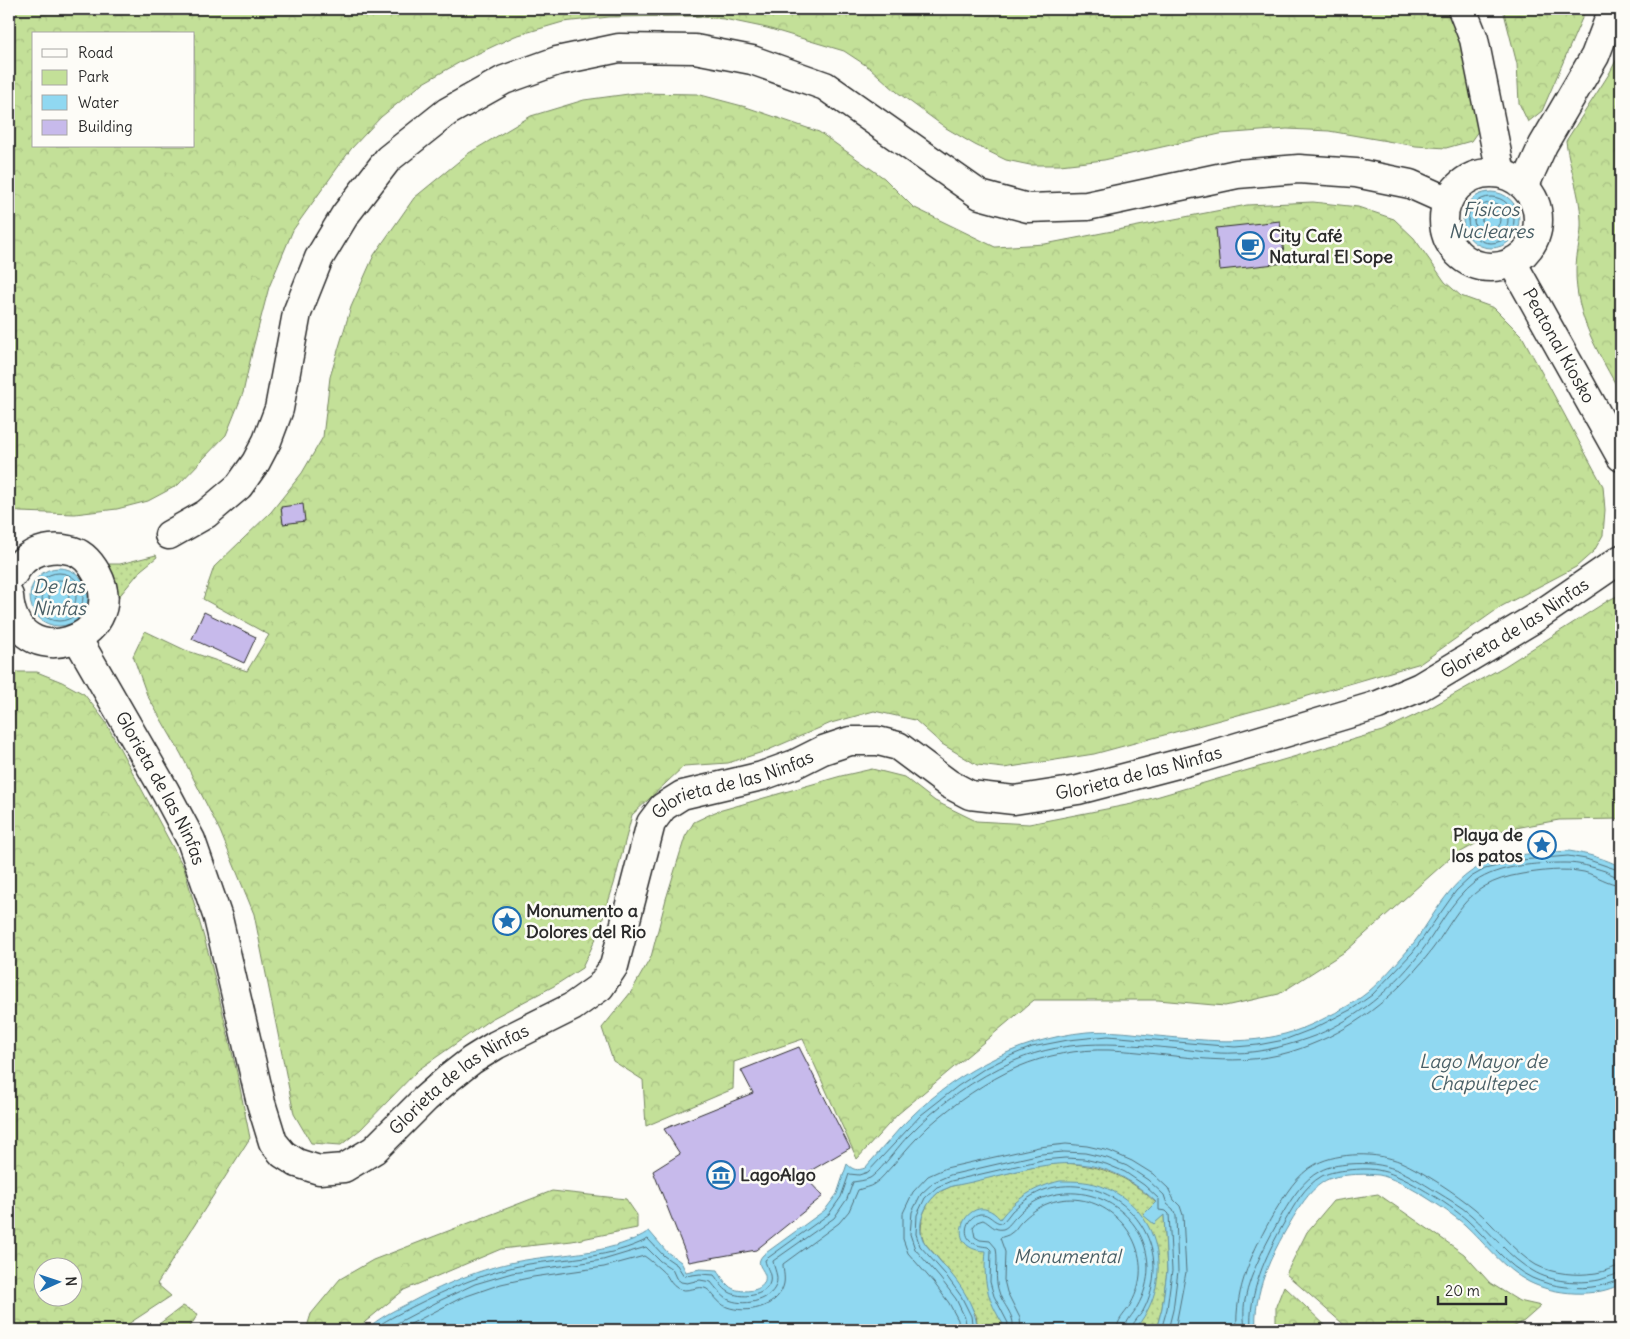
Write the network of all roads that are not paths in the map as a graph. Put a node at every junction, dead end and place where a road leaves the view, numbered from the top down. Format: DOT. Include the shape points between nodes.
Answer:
graph roads {
  1 [pos="1462,9"];
  2 [pos="1613,9"];
  3 [pos="1513,179"];
  4 [pos="1448,201"];
  5 [pos="1512,262"];
  6 [pos="1621,457"];
  7 [pos="170,535"];
  8 [pos="1621,559"];
  9 [pos="12,575"];
  10 [pos="77,638"];
  11 [pos="36,639"];
  12 [pos="9,645"];
  1 -- 3 [label="street" via="1474,39"];
  2 -- 3 [label="street" via="1595,56 1543,144"];
  3 -- 4 [label="street" via="1486,172 1472,176 1460,184"];
  3 -- 5 [label="street" via="1534,198 1538,227 1533,242"];
  4 -- 5 [label="street" via="1444,217 1446,234 1453,248 1480,266 1496,267"];
  4 -- 7 [label="street" via="1410,184 1356,174 1299,169 1237,174 1087,206 1028,208 980,195 825,86 752,60 695,49 620,48 557,61 504,80 447,112 388,159 345,216 319,258 297,314 278,409 256,462 238,486 206,514"];
  5 -- 6 [label="street, Peatonal Kiosko"];
  8 -- 10 [label="street, Glorieta de las Ninfas" via="1532,620 1420,687 1369,708 1078,790 1014,800 970,795 949,784 898,746 878,741 850,741 762,776 682,795 663,807 651,823 614,966 600,986 572,1007 472,1060 443,1083 374,1150 344,1168 319,1170 297,1163 272,1142 218,918 191,840"];
  9 -- 10 [label="street" via="36,552 52,548 71,550 85,558 100,580 103,594 95,623"];
  9 -- 11 [label="street" via="10,607 16,622"];
  10 -- 11 [label="street" via="57,644"];
  11 -- 12 [label="street"];
}
